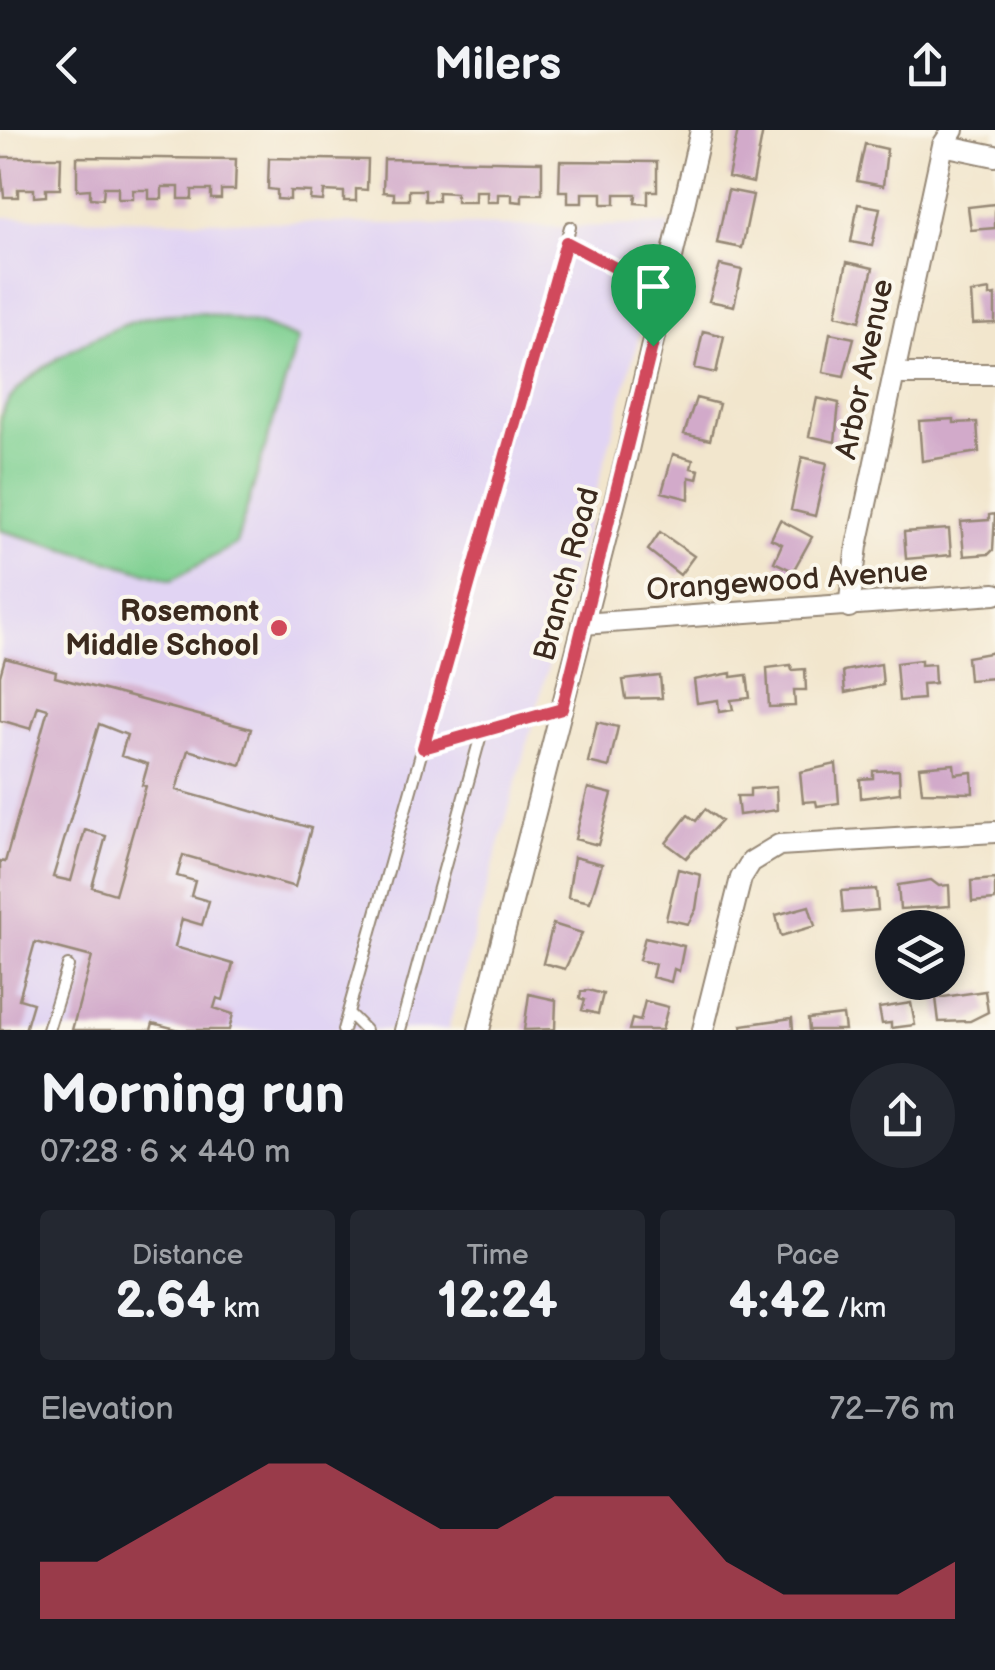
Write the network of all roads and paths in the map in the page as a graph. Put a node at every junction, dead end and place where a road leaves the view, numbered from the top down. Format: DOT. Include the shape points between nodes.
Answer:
graph roads {
  1 [pos="701,130"];
  2 [pos="945,135"];
  3 [pos="995,156"];
  4 [pos="570,227"];
  5 [pos="566,242"];
  6 [pos="665,294"];
  7 [pos="894,374"];
  8 [pos="995,374"];
  9 [pos="995,594"];
  10 [pos="849,606"];
  11 [pos="584,624"];
  12 [pos="562,709"];
  13 [pos="482,731"];
  14 [pos="423,748"];
  15 [pos="995,832"];
  16 [pos="68,966"];
  17 [pos="348,1013"];
  18 [pos="48,1030"];
  19 [pos="343,1030"];
  20 [pos="365,1030"];
  21 [pos="400,1030"];
  22 [pos="479,1030"];
  23 [pos="703,1030"];
  1 -- 6 [label="street, Branch Road"];
  2 -- 3 [label="street"];
  2 -- 7 [label="street, Arbor Avenue"];
  4 -- 5 [label="lane"];
  5 -- 6 [label="lane"];
  5 -- 14 [label="lane"];
  6 -- 11 [label="street, Branch Road"];
  7 -- 8 [label="street"];
  7 -- 10 [label="street, Arbor Avenue"];
  9 -- 10 [label="street, Orangewood Avenue"];
  10 -- 11 [label="street, Orangewood Avenue"];
  11 -- 12 [label="street, Branch Road"];
  12 -- 13 [label="lane"];
  12 -- 22 [label="street, Branch Road"];
  13 -- 14 [label="lane"];
  13 -- 21 [label="lane"];
  14 -- 17 [label="lane"];
  15 -- 23 [label="street" via="765,850 742,878"];
  16 -- 18 [label="lane"];
  17 -- 19 [label="lane"];
  17 -- 20 [label="lane"];
}
